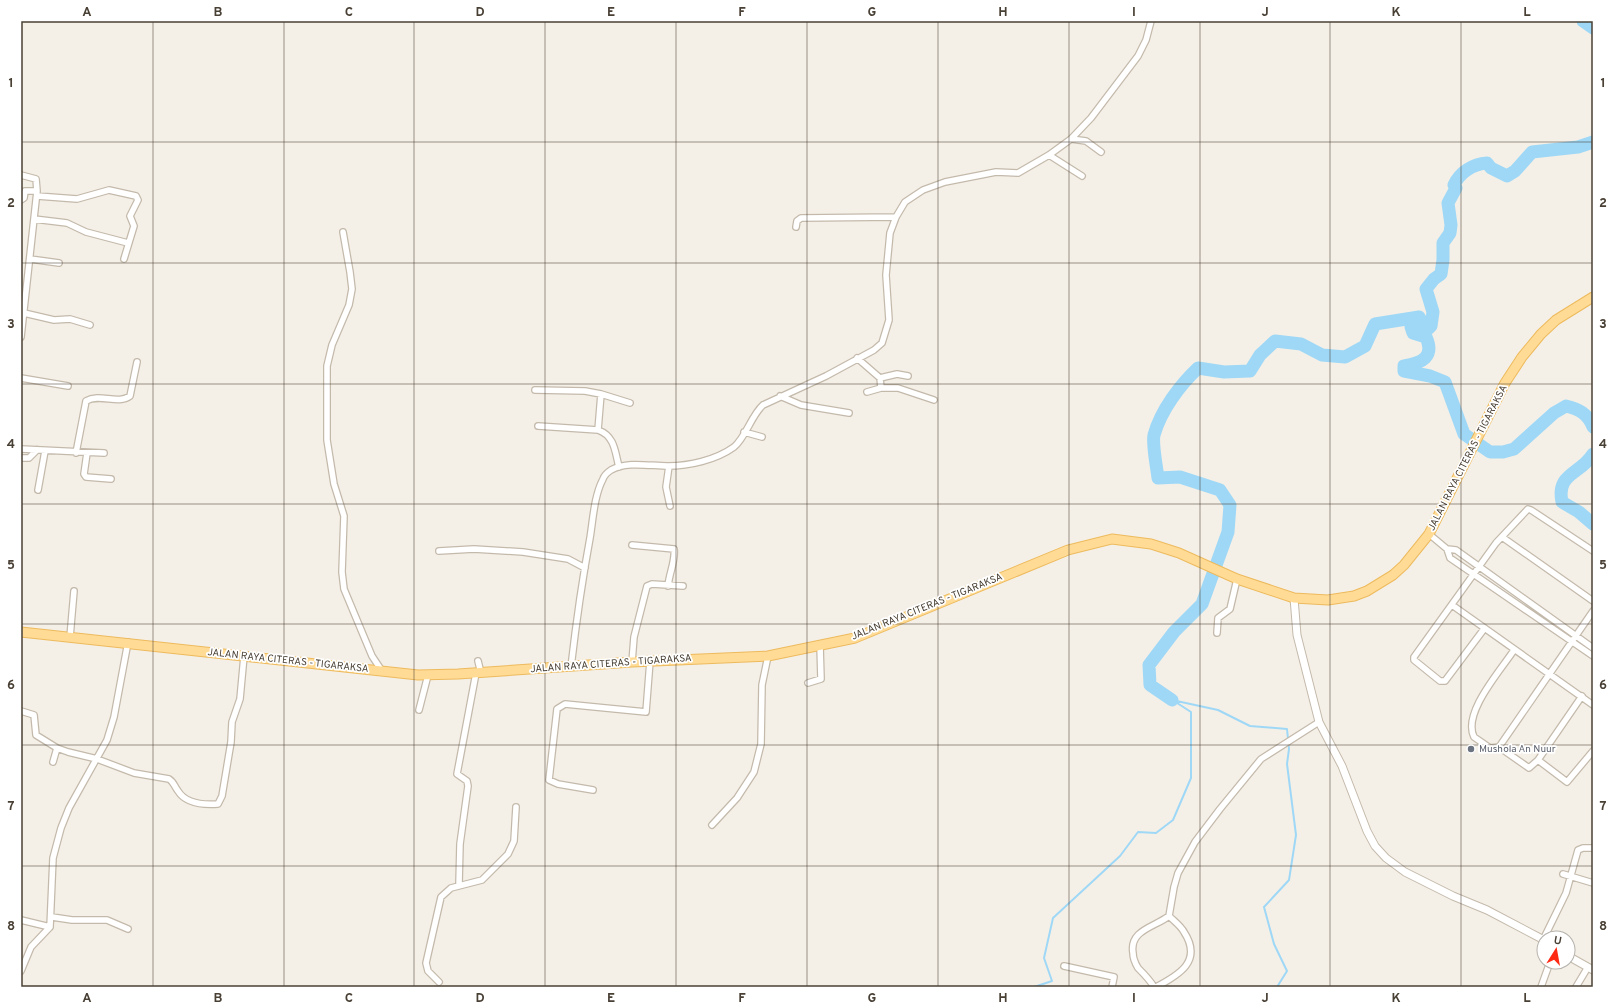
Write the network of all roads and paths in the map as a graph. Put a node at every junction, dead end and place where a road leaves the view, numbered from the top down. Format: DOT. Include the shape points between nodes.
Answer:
graph roads {
  1 [pos="1151,21"];
  2 [pos="1071,139"];
  3 [pos="1101,152"];
  4 [pos="1049,155"];
  5 [pos="21,175"];
  6 [pos="1082,176"];
  7 [pos="37,193"];
  8 [pos="21,200"];
  9 [pos="896,217"];
  10 [pos="34,219"];
  11 [pos="796,228"];
  12 [pos="343,232"];
  13 [pos="128,243"];
  14 [pos="30,259"];
  15 [pos="124,259"];
  16 [pos="59,264"];
  17 [pos="1593,297"];
  18 [pos="24,313"];
  19 [pos="90,325"];
  20 [pos="21,337"];
  21 [pos="857,358"];
  22 [pos="137,362"];
  23 [pos="908,376"];
  24 [pos="21,378"];
  25 [pos="880,378"];
  26 [pos="68,386"];
  27 [pos="881,388"];
  28 [pos="535,390"];
  29 [pos="867,392"];
  30 [pos="601,394"];
  31 [pos="780,396"];
  32 [pos="934,400"];
  33 [pos="630,403"];
  34 [pos="849,413"];
  35 [pos="538,426"];
  36 [pos="598,430"];
  37 [pos="744,432"];
  38 [pos="762,437"];
  39 [pos="21,449"];
  40 [pos="37,450"];
  41 [pos="45,451"];
  42 [pos="76,453"];
  43 [pos="87,453"];
  44 [pos="104,453"];
  45 [pos="21,458"];
  46 [pos="669,466"];
  47 [pos="619,467"];
  48 [pos="110,479"];
  49 [pos="38,490"];
  50 [pos="670,506"];
  51 [pos="1429,534"];
  52 [pos="1502,537"];
  53 [pos="632,545"];
  54 [pos="1447,549"];
  55 [pos="439,551"];
  56 [pos="1593,551"];
  57 [pos="1479,566"];
  58 [pos="585,568"];
  59 [pos="1474,575"];
  60 [pos="1233,578"];
  61 [pos="668,586"];
  62 [pos="683,586"];
  63 [pos="74,591"];
  64 [pos="1294,598"];
  65 [pos="1593,601"];
  66 [pos="1452,605"];
  67 [pos="1593,611"];
  68 [pos="1484,629"];
  69 [pos="21,632"];
  70 [pos="1217,633"];
  71 [pos="70,637"];
  72 [pos="1573,638"];
  73 [pos="128,642"];
  74 [pos="820,645"];
  75 [pos="1593,648"];
  76 [pos="1514,650"];
  77 [pos="244,656"];
  78 [pos="768,656"];
  79 [pos="1593,656"];
  80 [pos="478,661"];
  81 [pos="650,661"];
  82 [pos="632,662"];
  83 [pos="571,668"];
  84 [pos="382,672"];
  85 [pos="479,673"];
  86 [pos="1549,673"];
  87 [pos="428,675"];
  88 [pos="808,683"];
  89 [pos="1582,696"];
  90 [pos="1593,704"];
  91 [pos="419,710"];
  92 [pos="21,711"];
  93 [pos="1319,722"];
  94 [pos="1499,747"];
  95 [pos="57,748"];
  96 [pos="1593,751"];
  97 [pos="97,759"];
  98 [pos="1538,760"];
  99 [pos="53,762"];
  100 [pos="593,790"];
  101 [pos="516,806"];
  102 [pos="712,825"];
  103 [pos="1593,848"];
  104 [pos="1563,874"];
  105 [pos="1572,877"];
  106 [pos="1593,883"];
  107 [pos="459,884"];
  108 [pos="1169,916"];
  109 [pos="52,917"];
  110 [pos="21,920"];
  111 [pos="50,927"];
  112 [pos="128,929"];
  113 [pos="1548,930"];
  114 [pos="1536,935"];
  115 [pos="1576,960"];
  116 [pos="22,964"];
  117 [pos="1064,966"];
  118 [pos="1590,968"];
  119 [pos="1547,970"];
  120 [pos="21,971"];
  121 [pos="439,982"];
  122 [pos="1112,987"];
  123 [pos="1155,987"];
  124 [pos="1541,987"];
  125 [pos="1576,987"];
  1 -- 2 [label="street" via="1138,56 1091,118"];
  2 -- 3 [label="street" via="1086,141"];
  2 -- 4 [label="street"];
  4 -- 6 [label="street"];
  4 -- 9 [label="street" via="1018,173 996,172 975,175 923,190 905,202"];
  5 -- 7 [label="street" via="36,179"];
  7 -- 8 [label="street" via="25,191"];
  7 -- 10 [label="street"];
  7 -- 13 [label="street" via="77,199 109,190 136,196 138,200 130,216 134,226"];
  9 -- 11 [label="street" via="801,218 797,221"];
  9 -- 21 [label="street" via="890,233 887,262 887,331 882,343"];
  10 -- 13 [label="street" via="67,223 86,232"];
  10 -- 14 [label="street"];
  12 -- 84 [label="street" via="352,289 349,305 332,345 327,366 327,440 334,484 344,516 344,589 372,656"];
  13 -- 15 [label="street"];
  14 -- 16 [label="street"];
  14 -- 18 [label="street"];
  17 -- 51 [label="main road, JALAN RAYA CITERAS - TIGARAKSA" via="1556,320 1531,345 1506,383 1481,429"];
  18 -- 19 [label="street" via="54,320 70,319"];
  18 -- 20 [label="street"];
  21 -- 25 [label="street"];
  21 -- 31 [label="street" via="826,376"];
  22 -- 42 [label="street" via="130,396 124,399 96,397 86,401"];
  23 -- 25 [label="street" via="897,374"];
  24 -- 26 [label="street"];
  25 -- 27 [label="street"];
  27 -- 29 [label="street"];
  27 -- 32 [label="street" via="898,388"];
  28 -- 30 [label="street" via="574,390"];
  30 -- 33 [label="street"];
  30 -- 36 [label="street"];
  31 -- 34 [label="street" via="801,404"];
  31 -- 37 [label="street" via="763,404"];
  35 -- 36 [label="street"];
  36 -- 47 [label="street" via="612,439"];
  37 -- 38 [label="street"];
  37 -- 46 [label="street" via="734,447 722,453 699,462"];
  39 -- 40 [label="street"];
  40 -- 41 [label="street"];
  40 -- 45 [label="street" via="29,458"];
  41 -- 42 [label="street"];
  41 -- 49 [label="street"];
  42 -- 43 [label="street"];
  43 -- 44 [label="street"];
  43 -- 48 [label="street" via="84,474 86,477"];
  46 -- 47 [label="street"];
  46 -- 50 [label="street" via="666,484"];
  47 -- 58 [label="street" via="610,471 603,479 592,520"];
  51 -- 54 [label="street"];
  51 -- 64 [label="main road, JALAN RAYA CITERAS - TIGARAKSA" via="1393,575 1367,591 1341,600"];
  52 -- 56 [label="street" via="1530,509"];
  52 -- 57 [label="street"];
  52 -- 65 [label="street"];
  53 -- 61 [label="street" via="674,549"];
  54 -- 57 [label="street" via="1456,550"];
  54 -- 59 [label="street" via="1450,558"];
  55 -- 58 [label="street" via="474,549 523,552 568,559"];
  57 -- 59 [label="street"];
  57 -- 72 [label="street"];
  58 -- 83 [label="street"];
  59 -- 66 [label="street"];
  59 -- 72 [label="street"];
  60 -- 64 [label="main road, JALAN RAYA CITERAS - TIGARAKSA"];
  60 -- 70 [label="street" via="1230,609 1218,618"];
  60 -- 74 [label="main road, JALAN RAYA CITERAS - TIGARAKSA" via="1179,553 1152,544 1119,539 1098,541 1068,550 855,638"];
  61 -- 62 [label="street"];
  61 -- 82 [label="street" via="646,586 634,637"];
  63 -- 71 [label="street"];
  64 -- 93 [label="street" via="1297,635"];
  66 -- 68 [label="street"];
  66 -- 68 [label="street" via="1414,658 1415,662 1440,681 1445,682"];
  67 -- 72 [label="street"];
  68 -- 76 [label="street"];
  69 -- 71 [label="main road, JALAN RAYA CITERAS - TIGARAKSA"];
  71 -- 73 [label="main road, JALAN RAYA CITERAS - TIGARAKSA"];
  72 -- 75 [label="street"];
  72 -- 79 [label="street"];
  72 -- 86 [label="street"];
  73 -- 77 [label="main road, JALAN RAYA CITERAS - TIGARAKSA"];
  73 -- 97 [label="street" via="114,717 107,740"];
  74 -- 78 [label="main road, JALAN RAYA CITERAS - TIGARAKSA"];
  74 -- 88 [label="street" via="821,679"];
  76 -- 86 [label="street"];
  76 -- 94 [label="street" via="1472,717 1474,738 1490,748"];
  77 -- 84 [label="main road, JALAN RAYA CITERAS - TIGARAKSA"];
  77 -- 97 [label="street" via="240,699 232,722 222,796 218,804 209,805 185,800 169,779 134,773"];
  78 -- 81 [label="main road, JALAN RAYA CITERAS - TIGARAKSA"];
  78 -- 102 [label="street" via="762,685 761,744 754,772 736,798"];
  80 -- 85 [label="street"];
  81 -- 82 [label="main road, JALAN RAYA CITERAS - TIGARAKSA"];
  81 -- 100 [label="street" via="646,712 565,704 557,709 549,780"];
  82 -- 83 [label="main road, JALAN RAYA CITERAS - TIGARAKSA"];
  83 -- 85 [label="main road, JALAN RAYA CITERAS - TIGARAKSA"];
  84 -- 87 [label="main road, JALAN RAYA CITERAS - TIGARAKSA"];
  85 -- 87 [label="main road, JALAN RAYA CITERAS - TIGARAKSA"];
  85 -- 107 [label="street" via="457,774 468,786 460,844"];
  86 -- 89 [label="street"];
  86 -- 94 [label="street"];
  87 -- 91 [label="street"];
  89 -- 90 [label="street"];
  89 -- 98 [label="street"];
  92 -- 95 [label="street" via="34,715 36,735"];
  93 -- 108 [label="street" via="1261,759 1195,842 1178,873"];
  93 -- 114 [label="street" via="1342,766 1367,831 1375,846 1386,858 1405,872"];
  94 -- 98 [label="street" via="1529,768"];
  95 -- 97 [label="street"];
  95 -- 99 [label="street"];
  96 -- 98 [label="street" via="1567,782"];
  97 -- 109 [label="street" via="69,808 61,828 54,858"];
  101 -- 107 [label="street" via="514,841 508,854 482,880"];
  103 -- 105 [label="street" via="1578,850"];
  104 -- 105 [label="street"];
  105 -- 106 [label="street"];
  105 -- 113 [label="street"];
  107 -- 121 [label="street" via="448,890 441,898 426,963 428,971"];
  108 -- 123 [label="street" via="1184,931 1189,942 1189,963 1181,973"];
  108 -- 123 [label="street" via="1137,935 1132,948 1133,959"];
  109 -- 111 [label="street"];
  109 -- 112 [label="street" via="107,920"];
  110 -- 111 [label="street"];
  111 -- 116 [label="street" via="31,947"];
  115 -- 118 [label="street"];
  116 -- 120 [label="street"];
  117 -- 122 [label="street" via="1114,977"];
  118 -- 125 [label="street"];
  119 -- 124 [label="street"];
}
